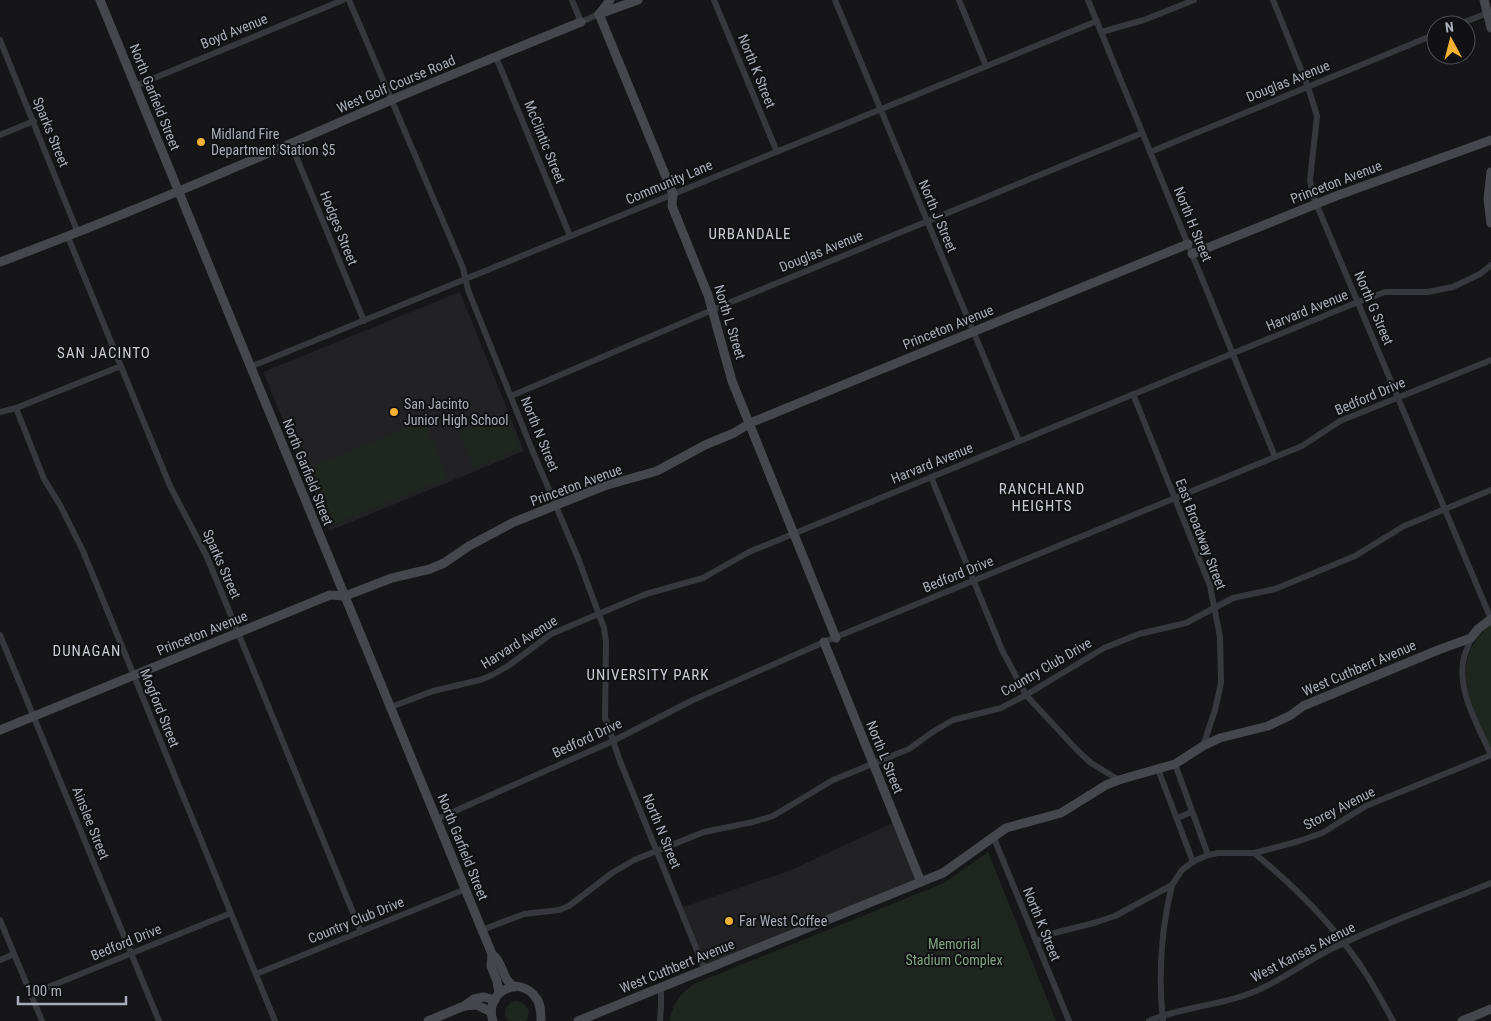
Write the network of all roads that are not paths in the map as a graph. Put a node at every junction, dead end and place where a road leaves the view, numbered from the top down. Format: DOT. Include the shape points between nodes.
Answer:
graph roads {
  1 [pos="100,0"];
  2 [pos="343,0"];
  3 [pos="349,0"];
  4 [pos="572,0"];
  5 [pos="610,0"];
  6 [pos="631,0"];
  7 [pos="638,0"];
  8 [pos="714,0"];
  9 [pos="835,0"];
  10 [pos="959,0"];
  11 [pos="1088,0"];
  12 [pos="1194,0"];
  13 [pos="1273,0"];
  14 [pos="1484,0"];
  15 [pos="1489,12"];
  16 [pos="599,14"];
  17 [pos="1476,17"];
  18 [pos="1097,21"];
  19 [pos="581,22"];
  20 [pos="1491,28"];
  21 [pos="1101,32"];
  22 [pos="1426,38"];
  23 [pos="0,40"];
  24 [pos="496,57"];
  25 [pos="986,66"];
  26 [pos="135,86"];
  27 [pos="1308,87"];
  28 [pos="391,101"];
  29 [pos="880,110"];
  30 [pos="34,121"];
  31 [pos="1142,133"];
  32 [pos="0,135"];
  33 [pos="1491,140"];
  34 [pos="291,144"];
  35 [pos="777,152"];
  36 [pos="1150,152"];
  37 [pos="1491,172"];
  38 [pos="179,192"];
  39 [pos="674,194"];
  40 [pos="1317,204"];
  41 [pos="927,221"];
  42 [pos="1491,223"];
  43 [pos="78,233"];
  44 [pos="570,236"];
  45 [pos="68,237"];
  46 [pos="1188,244"];
  47 [pos="1192,254"];
  48 [pos="0,262"];
  49 [pos="1491,265"];
  50 [pos="466,279"];
  51 [pos="1358,302"];
  52 [pos="713,309"];
  53 [pos="364,321"];
  54 [pos="974,332"];
  55 [pos="1233,354"];
  56 [pos="1491,360"];
  57 [pos="121,366"];
  58 [pos="250,367"];
  59 [pos="1133,394"];
  60 [pos="511,396"];
  61 [pos="1398,397"];
  62 [pos="16,408"];
  63 [pos="0,412"];
  64 [pos="750,424"];
  65 [pos="1019,441"];
  66 [pos="1275,457"];
  67 [pos="931,477"];
  68 [pos="1491,490"];
  69 [pos="1174,498"];
  70 [pos="556,505"];
  71 [pos="1444,509"];
  72 [pos="794,533"];
  73 [pos="974,581"];
  74 [pos="345,596"];
  75 [pos="1214,608"];
  76 [pos="599,613"];
  77 [pos="1491,619"];
  78 [pos="238,633"];
  79 [pos="0,635"];
  80 [pos="836,638"];
  81 [pos="1471,638"];
  82 [pos="824,642"];
  83 [pos="133,676"];
  84 [pos="1026,695"];
  85 [pos="391,707"];
  86 [pos="34,716"];
  87 [pos="0,730"];
  88 [pos="614,741"];
  89 [pos="1203,746"];
  90 [pos="1491,755"];
  91 [pos="873,764"];
  92 [pos="1175,764"];
  93 [pos="1158,769"];
  94 [pos="1119,780"];
  95 [pos="1192,812"];
  96 [pos="1177,818"];
  97 [pos="437,819"];
  98 [pos="993,836"];
  99 [pos="657,851"];
  100 [pos="1254,853"];
  101 [pos="1208,855"];
  102 [pos="1193,862"];
  103 [pos="921,882"];
  104 [pos="1491,883"];
  105 [pos="1172,885"];
  106 [pos="466,889"];
  107 [pos="231,913"];
  108 [pos="0,920"];
  109 [pos="482,930"];
  110 [pos="361,932"];
  111 [pos="1036,941"];
  112 [pos="1344,944"];
  113 [pos="131,953"];
  114 [pos="14,954"];
  115 [pos="492,954"];
  116 [pos="0,960"];
  117 [pos="705,970"];
  118 [pos="256,974"];
  119 [pos="515,987"];
  120 [pos="661,987"];
  121 [pos="31,994"];
  122 [pos="497,997"];
  123 [pos="464,1006"];
  124 [pos="1491,1009"];
  125 [pos="492,1016"];
  126 [pos="1163,1018"];
  127 [pos="42,1021"];
  128 [pos="159,1021"];
  129 [pos="275,1021"];
  130 [pos="428,1021"];
  131 [pos="541,1021"];
  132 [pos="578,1021"];
  133 [pos="660,1021"];
  134 [pos="1069,1021"];
  135 [pos="1150,1021"];
  136 [pos="1393,1021"];
  137 [pos="1462,1021"];
  1 -- 26 [label="street, North Garfield Street"];
  2 -- 26 [label="street, Boyd Avenue"];
  3 -- 28 [label="street, North N Street"];
  4 -- 19 [label="street"];
  5 -- 16 [label="street"];
  6 -- 16 [label="street"];
  7 -- 16 [label="street"];
  8 -- 35 [label="street, North K Street"];
  9 -- 29 [label="street, North J Street"];
  10 -- 25 [label="street"];
  11 -- 18 [label="street, North H Street"];
  12 -- 21 [label="street" via="1144,20"];
  13 -- 27 [label="street, North G Street"];
  14 -- 15 [label="street"];
  15 -- 17 [label="street"];
  15 -- 20 [label="street"];
  16 -- 19 [label="street"];
  16 -- 39 [label="street, North L Street"];
  18 -- 21 [label="street, North H Street"];
  18 -- 25 [label="street, Community Lane"];
  19 -- 24 [label="street, West Golf Course Road"];
  21 -- 31 [label="street, North H Street"];
  22 -- 27 [label="street, Douglas Avenue"];
  23 -- 30 [label="street, Sparks Street"];
  24 -- 28 [label="street, West Golf Course Road"];
  24 -- 44 [label="street, McClintic Street"];
  25 -- 29 [label="street, Community Lane"];
  26 -- 38 [label="street, North Garfield Street"];
  27 -- 36 [label="street, Douglas Avenue"];
  27 -- 40 [label="street, North G Street" via="1317,116 1310,180"];
  28 -- 34 [label="street, West Golf Course Road"];
  28 -- 50 [label="street, North N Street"];
  29 -- 35 [label="street, Community Lane"];
  29 -- 41 [label="street, North J Street"];
  30 -- 32 [label="street"];
  30 -- 43 [label="street, Sparks Street"];
  31 -- 36 [label="street, North H Street"];
  31 -- 41 [label="street, Douglas Avenue"];
  33 -- 40 [label="street, Princeton Avenue"];
  34 -- 38 [label="street, West Golf Course Road"];
  34 -- 53 [label="street, Hodges Street"];
  35 -- 39 [label="street, Community Lane"];
  36 -- 46 [label="street, North H Street"];
  37 -- 42 [label="street" via="1488,203"];
  38 -- 43 [label="street, West Golf Course Road"];
  38 -- 58 [label="street, North Garfield Street"];
  39 -- 44 [label="street, Community Lane"];
  39 -- 52 [label="street, North L Street" via="672,206"];
  40 -- 47 [label="street, Princeton Avenue"];
  40 -- 51 [label="street, North G Street"];
  41 -- 52 [label="street, Douglas Avenue"];
  41 -- 54 [label="street, North J Street"];
  43 -- 45 [label="street, West Golf Course Road"];
  44 -- 50 [label="street, Community Lane"];
  45 -- 48 [label="street, West Golf Course Road"];
  45 -- 57 [label="street, Sparks Street"];
  46 -- 47 [label="street, North H Street"];
  46 -- 54 [label="street, Princeton Avenue"];
  47 -- 55 [label="street, North H Street"];
  49 -- 51 [label="street, Harvard Avenue" via="1453,287 1427,292 1385,292"];
  50 -- 53 [label="street, Community Lane"];
  50 -- 60 [label="street, North N Street"];
  51 -- 55 [label="street, Harvard Avenue"];
  51 -- 61 [label="street, North G Street"];
  52 -- 60 [label="street, Douglas Avenue"];
  52 -- 64 [label="street, North L Street" via="732,381"];
  53 -- 58 [label="street, Community Lane"];
  54 -- 64 [label="street, Princeton Avenue"];
  54 -- 65 [label="street, North J Street"];
  55 -- 59 [label="street, Harvard Avenue"];
  55 -- 66 [label="street, North H Street"];
  56 -- 61 [label="street, Bedford Drive"];
  57 -- 62 [label="street"];
  57 -- 78 [label="street, Sparks Street" via="170,486 207,557"];
  58 -- 74 [label="street, North Garfield Street"];
  59 -- 65 [label="street, Harvard Avenue"];
  59 -- 69 [label="street, East Broadway Street"];
  60 -- 70 [label="street, North N Street"];
  61 -- 66 [label="street, Bedford Drive" via="1340,421 1302,446"];
  61 -- 71 [label="street, North G Street"];
  62 -- 63 [label="street"];
  62 -- 83 [label="street, Mogford Street" via="44,479 83,551"];
  64 -- 70 [label="street, Princeton Avenue" via="657,472 604,486"];
  64 -- 72 [label="street, North L Street"];
  65 -- 67 [label="street, Harvard Avenue"];
  66 -- 69 [label="street, Bedford Drive"];
  67 -- 72 [label="street, Harvard Avenue"];
  67 -- 73 [label="street"];
  68 -- 71 [label="street, Country Club Drive"];
  69 -- 73 [label="street, Bedford Drive"];
  69 -- 75 [label="street, East Broadway Street" via="1210,586"];
  70 -- 74 [label="street, Princeton Avenue" via="514,522 444,563 384,580"];
  70 -- 76 [label="street, North N Street"];
  71 -- 75 [label="street, Country Club Drive" via="1404,526 1355,556 1275,589 1233,598"];
  71 -- 77 [label="street, North G Street"];
  72 -- 76 [label="street, Harvard Avenue" via="749,552 703,578 646,594"];
  72 -- 80 [label="street, North L Street"];
  73 -- 80 [label="street, Bedford Drive"];
  73 -- 84 [label="street" via="1002,650"];
  74 -- 78 [label="street, Princeton Avenue" via="330,595"];
  74 -- 85 [label="street, North Garfield Street"];
  75 -- 84 [label="street, Country Club Drive" via="1186,622 1138,634 1104,648"];
  75 -- 89 [label="street, East Broadway Street" via="1220,637 1221,683"];
  76 -- 85 [label="street, Harvard Avenue" via="551,634 492,675 433,691"];
  76 -- 88 [label="street, North N Street" via="606,642 605,718"];
  77 -- 81 [label="street, West Cuthbert Avenue"];
  78 -- 83 [label="street, Princeton Avenue"];
  78 -- 110 [label="street, Sparks Street"];
  79 -- 86 [label="street, Ainslee Street"];
  80 -- 82 [label="street, Bedford Drive"];
  81 -- 89 [label="street, West Cuthbert Avenue" via="1303,706 1268,726 1220,738"];
  81 -- 90 [label="street" via="1464,657 1464,688"];
  82 -- 88 [label="street, Bedford Drive" via="693,700"];
  82 -- 91 [label="street, North L Street"];
  83 -- 86 [label="street, Princeton Avenue"];
  83 -- 107 [label="street, Mogford Street"];
  84 -- 91 [label="street, Country Club Drive" via="1001,708 953,720 909,750"];
  84 -- 94 [label="street" via="1084,757"];
  85 -- 97 [label="street, North Garfield Street"];
  86 -- 87 [label="street, Princeton Avenue"];
  86 -- 113 [label="street, Ainslee Street"];
  88 -- 97 [label="street, Bedford Drive"];
  88 -- 99 [label="street, North N Street"];
  89 -- 92 [label="street, West Cuthbert Avenue"];
  90 -- 100 [label="street, Storey Avenue" via="1366,806 1322,833"];
  91 -- 99 [label="street, Country Club Drive" via="833,780 773,816 704,832"];
  91 -- 103 [label="street, North L Street"];
  92 -- 93 [label="street, West Cuthbert Avenue"];
  92 -- 95 [label="street"];
  93 -- 94 [label="street, West Cuthbert Avenue"];
  93 -- 96 [label="street"];
  94 -- 98 [label="street, West Cuthbert Avenue" via="1061,813 1006,828"];
  95 -- 96 [label="street"];
  95 -- 101 [label="street"];
  96 -- 102 [label="street"];
  97 -- 106 [label="street, North Garfield Street"];
  98 -- 103 [label="street, West Cuthbert Avenue" via="943,873"];
  98 -- 111 [label="street, North K Street"];
  99 -- 109 [label="street, Country Club Drive" via="612,873 569,906 524,914"];
  99 -- 117 [label="street, North N Street"];
  100 -- 101 [label="street, Storey Avenue"];
  100 -- 112 [label="street" via="1300,893"];
  101 -- 102 [label="street, Storey Avenue"];
  102 -- 105 [label="street, Storey Avenue" via="1182,870"];
  103 -- 117 [label="street, West Cuthbert Avenue"];
  104 -- 112 [label="street, West Kansas Avenue"];
  105 -- 111 [label="street, Storey Avenue" via="1115,916"];
  105 -- 126 [label="street" via="1162,946 1160,983"];
  106 -- 109 [label="street, North Garfield Street"];
  106 -- 110 [label="street, Country Club Drive"];
  107 -- 113 [label="street, Bedford Drive"];
  107 -- 118 [label="street, Mogford Street"];
  108 -- 114 [label="street"];
  109 -- 115 [label="street, North Garfield Street"];
  110 -- 118 [label="street, Country Club Drive"];
  111 -- 134 [label="street, North K Street"];
  112 -- 126 [label="street, West Kansas Avenue" via="1254,992"];
  112 -- 136 [label="street" via="1369,978"];
  113 -- 121 [label="street, Bedford Drive"];
  113 -- 128 [label="street, Ainslee Street"];
  114 -- 116 [label="street"];
  114 -- 121 [label="street"];
  115 -- 119 [label="street" via="498,959 507,982"];
  115 -- 122 [label="street"];
  117 -- 120 [label="street, West Cuthbert Avenue"];
  118 -- 129 [label="street, Mogford Street"];
  119 -- 122 [label="street" via="508,987"];
  119 -- 131 [label="street" via="532,992 537,999"];
  120 -- 132 [label="street, West Cuthbert Avenue"];
  120 -- 133 [label="street"];
  121 -- 127 [label="street"];
  122 -- 123 [label="street" via="474,999"];
  122 -- 125 [label="street"];
  123 -- 125 [label="street" via="477,1005"];
  123 -- 130 [label="street"];
  124 -- 137 [label="street"];
  126 -- 135 [label="street, West Kansas Avenue"];
}
